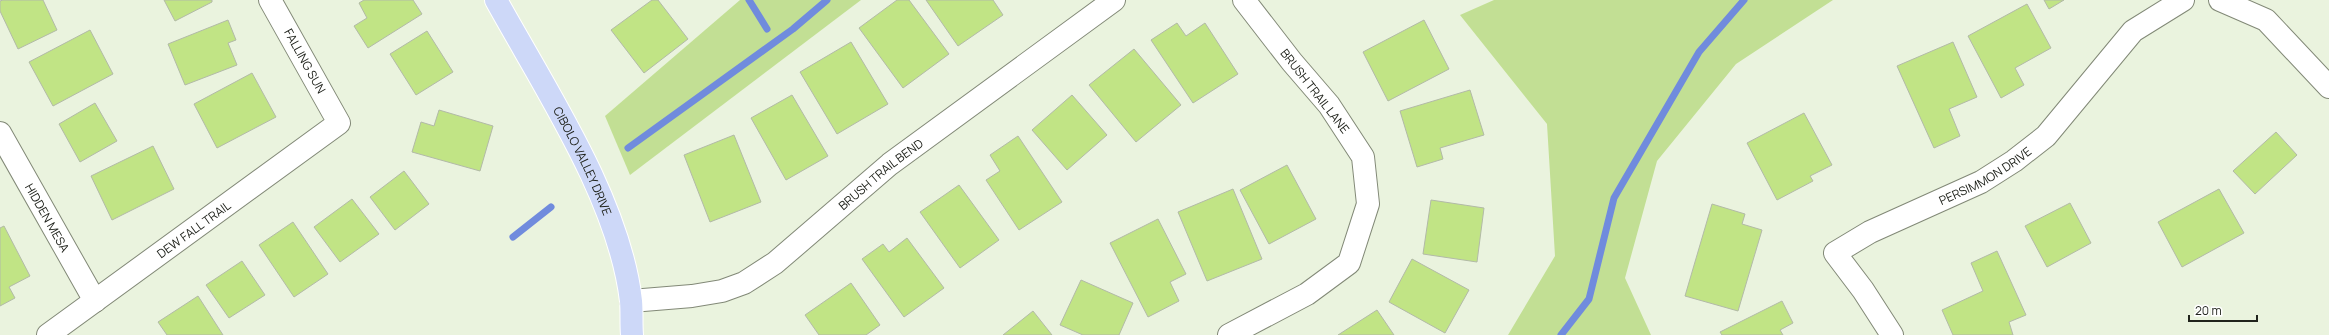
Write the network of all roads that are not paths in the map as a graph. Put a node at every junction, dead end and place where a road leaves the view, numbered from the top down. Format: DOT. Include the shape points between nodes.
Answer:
graph roads {
  1 [pos="270,0"];
  2 [pos="496,0"];
  3 [pos="1114,0"];
  4 [pos="1244,0"];
  5 [pos="2183,0"];
  6 [pos="2220,0"];
  7 [pos="2329,87"];
  8 [pos="339,123"];
  9 [pos="0,133"];
  10 [pos="95,301"];
  11 [pos="631,301"];
  12 [pos="48,335"];
  13 [pos="632,335"];
  14 [pos="1229,335"];
  15 [pos="1892,335"];
  1 -- 8 [label="street, FALLING SUN"];
  2 -- 11 [label="main road, CIBOLO VALLEY DRIVE" via="588,168 607,211"];
  3 -- 11 [label="street, BRUSH TRAIL BEND" via="890,164 775,263 744,283 692,296"];
  4 -- 14 [label="street, BRUSH TRAIL LANE" via="1329,105 1363,157 1368,204 1348,264 1307,294"];
  5 -- 15 [label="street, PERSIMMON DRIVE" via="2133,31 2046,136 2014,161 1981,182 1870,232 1835,253"];
  6 -- 7 [label="street" via="2266,20"];
  8 -- 10 [label="street, DEW FALL TRAIL"];
  9 -- 10 [label="street, HIDDEN MESA"];
  10 -- 12 [label="street, DEW FALL TRAIL"];
  11 -- 13 [label="main road, CIBOLO VALLEY DRIVE"];
}
